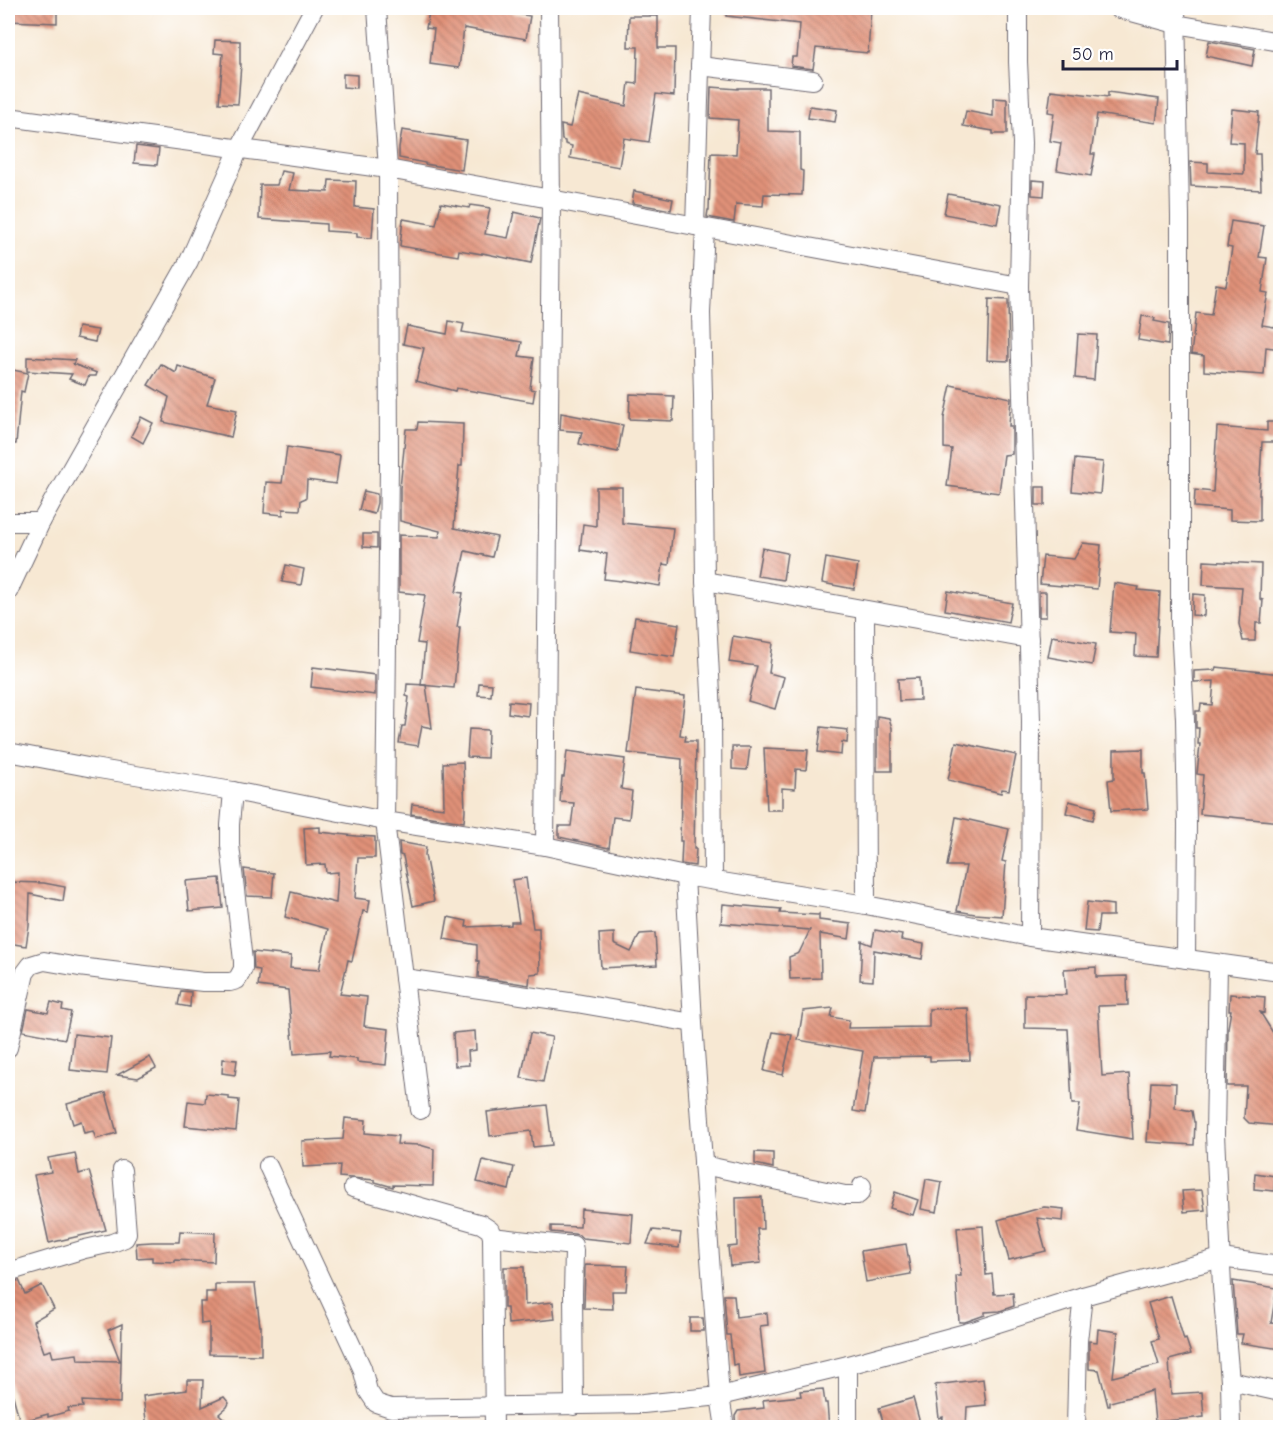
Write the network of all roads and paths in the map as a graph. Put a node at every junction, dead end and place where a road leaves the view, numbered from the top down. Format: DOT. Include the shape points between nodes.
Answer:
graph roads {
  1 [pos="314,8"];
  2 [pos="377,8"];
  3 [pos="549,8"];
  4 [pos="702,8"];
  5 [pos="1018,8"];
  6 [pos="1117,8"];
  7 [pos="1176,16"];
  8 [pos="1281,42"];
  9 [pos="700,66"];
  10 [pos="813,80"];
  11 [pos="8,117"];
  12 [pos="239,148"];
  13 [pos="388,169"];
  14 [pos="551,200"];
  15 [pos="700,227"];
  16 [pos="1019,286"];
  17 [pos="8,522"];
  18 [pos="41,522"];
  19 [pos="705,580"];
  20 [pos="8,592"];
  21 [pos="865,610"];
  22 [pos="1029,639"];
  23 [pos="8,752"];
  24 [pos="233,791"];
  25 [pos="385,821"];
  26 [pos="545,846"];
  27 [pos="685,876"];
  28 [pos="713,880"];
  29 [pos="866,904"];
  30 [pos="1030,937"];
  31 [pos="1186,959"];
  32 [pos="1218,964"];
  33 [pos="1281,972"];
  34 [pos="404,978"];
  35 [pos="693,1023"];
  36 [pos="8,1048"];
  37 [pos="420,1110"];
  38 [pos="704,1165"];
  39 [pos="268,1166"];
  40 [pos="122,1170"];
  41 [pos="862,1186"];
  42 [pos="353,1188"];
  43 [pos="492,1237"];
  44 [pos="1221,1258"];
  45 [pos="1281,1266"];
  46 [pos="8,1272"];
  47 [pos="1083,1296"];
  48 [pos="848,1365"];
  49 [pos="1230,1382"];
  50 [pos="1281,1392"];
  51 [pos="720,1396"];
  52 [pos="574,1406"];
  53 [pos="494,1407"];
  54 [pos="494,1428"];
  55 [pos="725,1428"];
  56 [pos="848,1428"];
  57 [pos="1076,1428"];
  58 [pos="1231,1428"];
  1 -- 12 [label="street"];
  2 -- 13 [label="street"];
  3 -- 14 [label="street"];
  4 -- 9 [label="street"];
  5 -- 16 [label="street" via="1022,142"];
  6 -- 7 [label="street"];
  7 -- 8 [label="street"];
  7 -- 31 [label="street"];
  9 -- 10 [label="street"];
  9 -- 15 [label="street"];
  11 -- 12 [label="street"];
  12 -- 13 [label="street"];
  12 -- 18 [label="street" via="189,261"];
  13 -- 14 [label="street"];
  13 -- 25 [label="street"];
  14 -- 15 [label="street"];
  14 -- 26 [label="street"];
  15 -- 16 [label="street"];
  15 -- 19 [label="street"];
  16 -- 22 [label="street"];
  17 -- 18 [label="street"];
  18 -- 20 [label="street"];
  19 -- 21 [label="street"];
  19 -- 28 [label="street" via="712,713"];
  21 -- 22 [label="street"];
  21 -- 29 [label="street"];
  22 -- 30 [label="street"];
  23 -- 24 [label="street"];
  24 -- 25 [label="street"];
  24 -- 36 [label="street" via="230,845 243,961 241,976 230,982 203,982 44,961 31,965 25,973"];
  25 -- 26 [label="street"];
  25 -- 34 [label="street"];
  26 -- 27 [label="street"];
  27 -- 28 [label="street"];
  27 -- 35 [label="street"];
  28 -- 29 [label="street"];
  29 -- 30 [label="street"];
  30 -- 31 [label="street"];
  31 -- 32 [label="street"];
  32 -- 33 [label="street"];
  32 -- 44 [label="street" via="1215,1134"];
  34 -- 35 [label="street"];
  34 -- 37 [label="street"];
  35 -- 38 [label="street"];
  38 -- 41 [label="street" via="844,1195 858,1195"];
  38 -- 51 [label="street"];
  39 -- 53 [label="street" via="376,1403 392,1408"];
  40 -- 46 [label="street" via="125,1238"];
  42 -- 43 [label="street" via="481,1224"];
  43 -- 52 [label="street" via="573,1245"];
  43 -- 53 [label="street"];
  44 -- 45 [label="street"];
  44 -- 47 [label="street"];
  44 -- 49 [label="street"];
  47 -- 48 [label="street"];
  47 -- 57 [label="street"];
  48 -- 51 [label="street"];
  48 -- 56 [label="street"];
  49 -- 50 [label="street"];
  49 -- 58 [label="street"];
  51 -- 52 [label="street"];
  51 -- 55 [label="street"];
  52 -- 53 [label="street"];
  53 -- 54 [label="street"];
}
